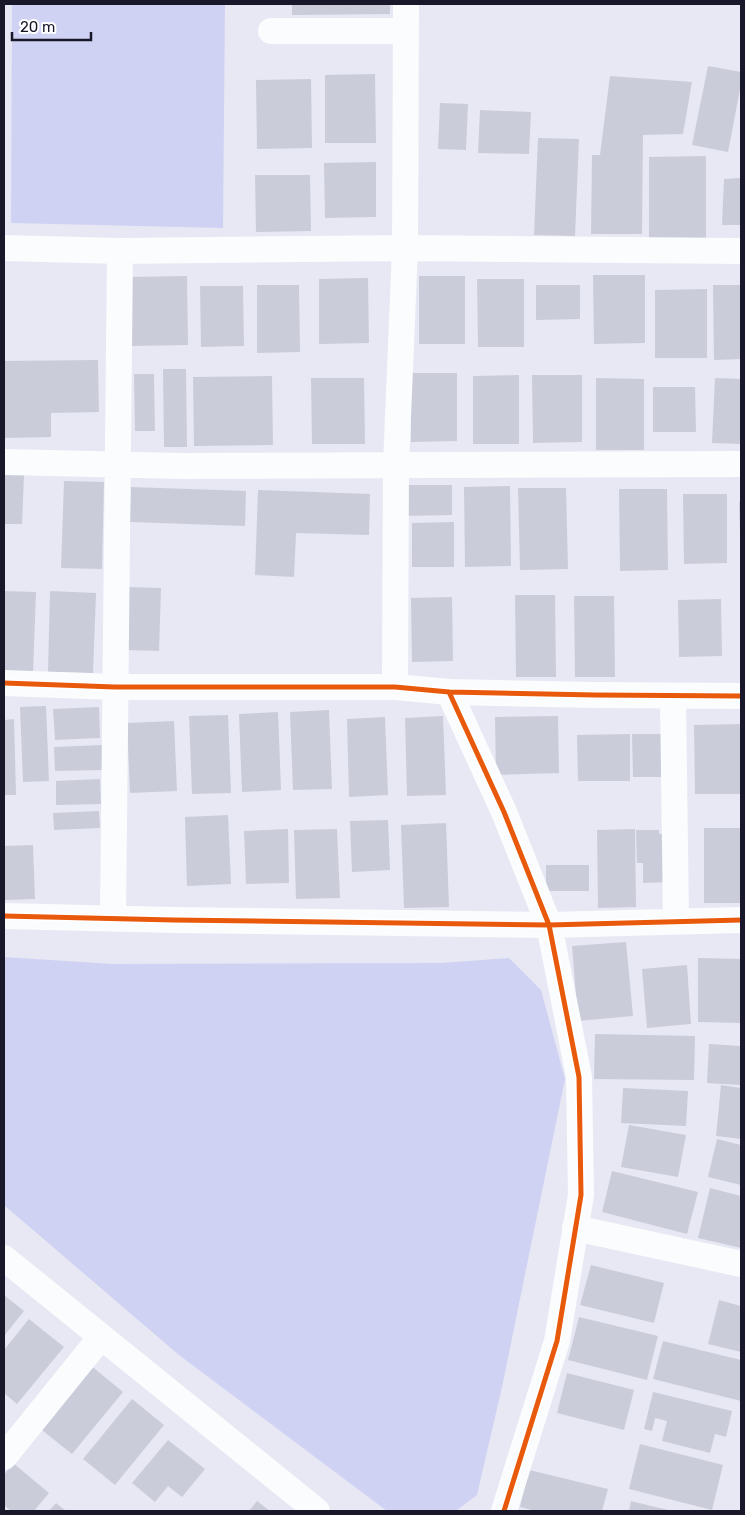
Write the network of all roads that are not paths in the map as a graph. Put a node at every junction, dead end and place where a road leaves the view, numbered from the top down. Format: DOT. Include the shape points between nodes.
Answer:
graph roads {
  1 [pos="406,4"];
  2 [pos="271,31"];
  3 [pos="406,31"];
  4 [pos="4,248"];
  5 [pos="405,248"];
  6 [pos="120,251"];
  7 [pos="741,251"];
  8 [pos="4,462"];
  9 [pos="117,464"];
  10 [pos="741,464"];
  11 [pos="396,465"];
  12 [pos="4,683"];
  13 [pos="115,687"];
  14 [pos="395,687"];
  15 [pos="449,692"];
  16 [pos="673,696"];
  17 [pos="741,696"];
  18 [pos="4,916"];
  19 [pos="113,919"];
  20 [pos="741,920"];
  21 [pos="676,921"];
  22 [pos="549,925"];
  23 [pos="575,1228"];
  24 [pos="4,1258"];
  25 [pos="741,1264"];
  26 [pos="101,1337"];
  27 [pos="4,1457"];
  28 [pos="317,1511"];
  29 [pos="504,1511"];
  1 -- 3 [label="street"];
  2 -- 3 [label="street"];
  3 -- 5 [label="street"];
  4 -- 6 [label="street"];
  5 -- 6 [label="street"];
  5 -- 7 [label="street"];
  5 -- 11 [label="street"];
  6 -- 9 [label="street"];
  8 -- 9 [label="street"];
  9 -- 11 [label="street"];
  9 -- 13 [label="street"];
  10 -- 11 [label="street"];
  11 -- 14 [label="street"];
  12 -- 13 [label="street"];
  13 -- 14 [label="street"];
  13 -- 19 [label="street"];
  14 -- 15 [label="street"];
  15 -- 16 [label="street"];
  15 -- 22 [label="street" via="504,812"];
  16 -- 17 [label="street"];
  16 -- 21 [label="street"];
  18 -- 19 [label="street"];
  19 -- 22 [label="street"];
  20 -- 21 [label="street"];
  21 -- 22 [label="street"];
  22 -- 23 [label="street" via="579,1077 581,1195"];
  23 -- 25 [label="street"];
  23 -- 29 [label="street" via="556,1341"];
  24 -- 26 [label="street"];
  26 -- 27 [label="street"];
  26 -- 28 [label="street"];
}
